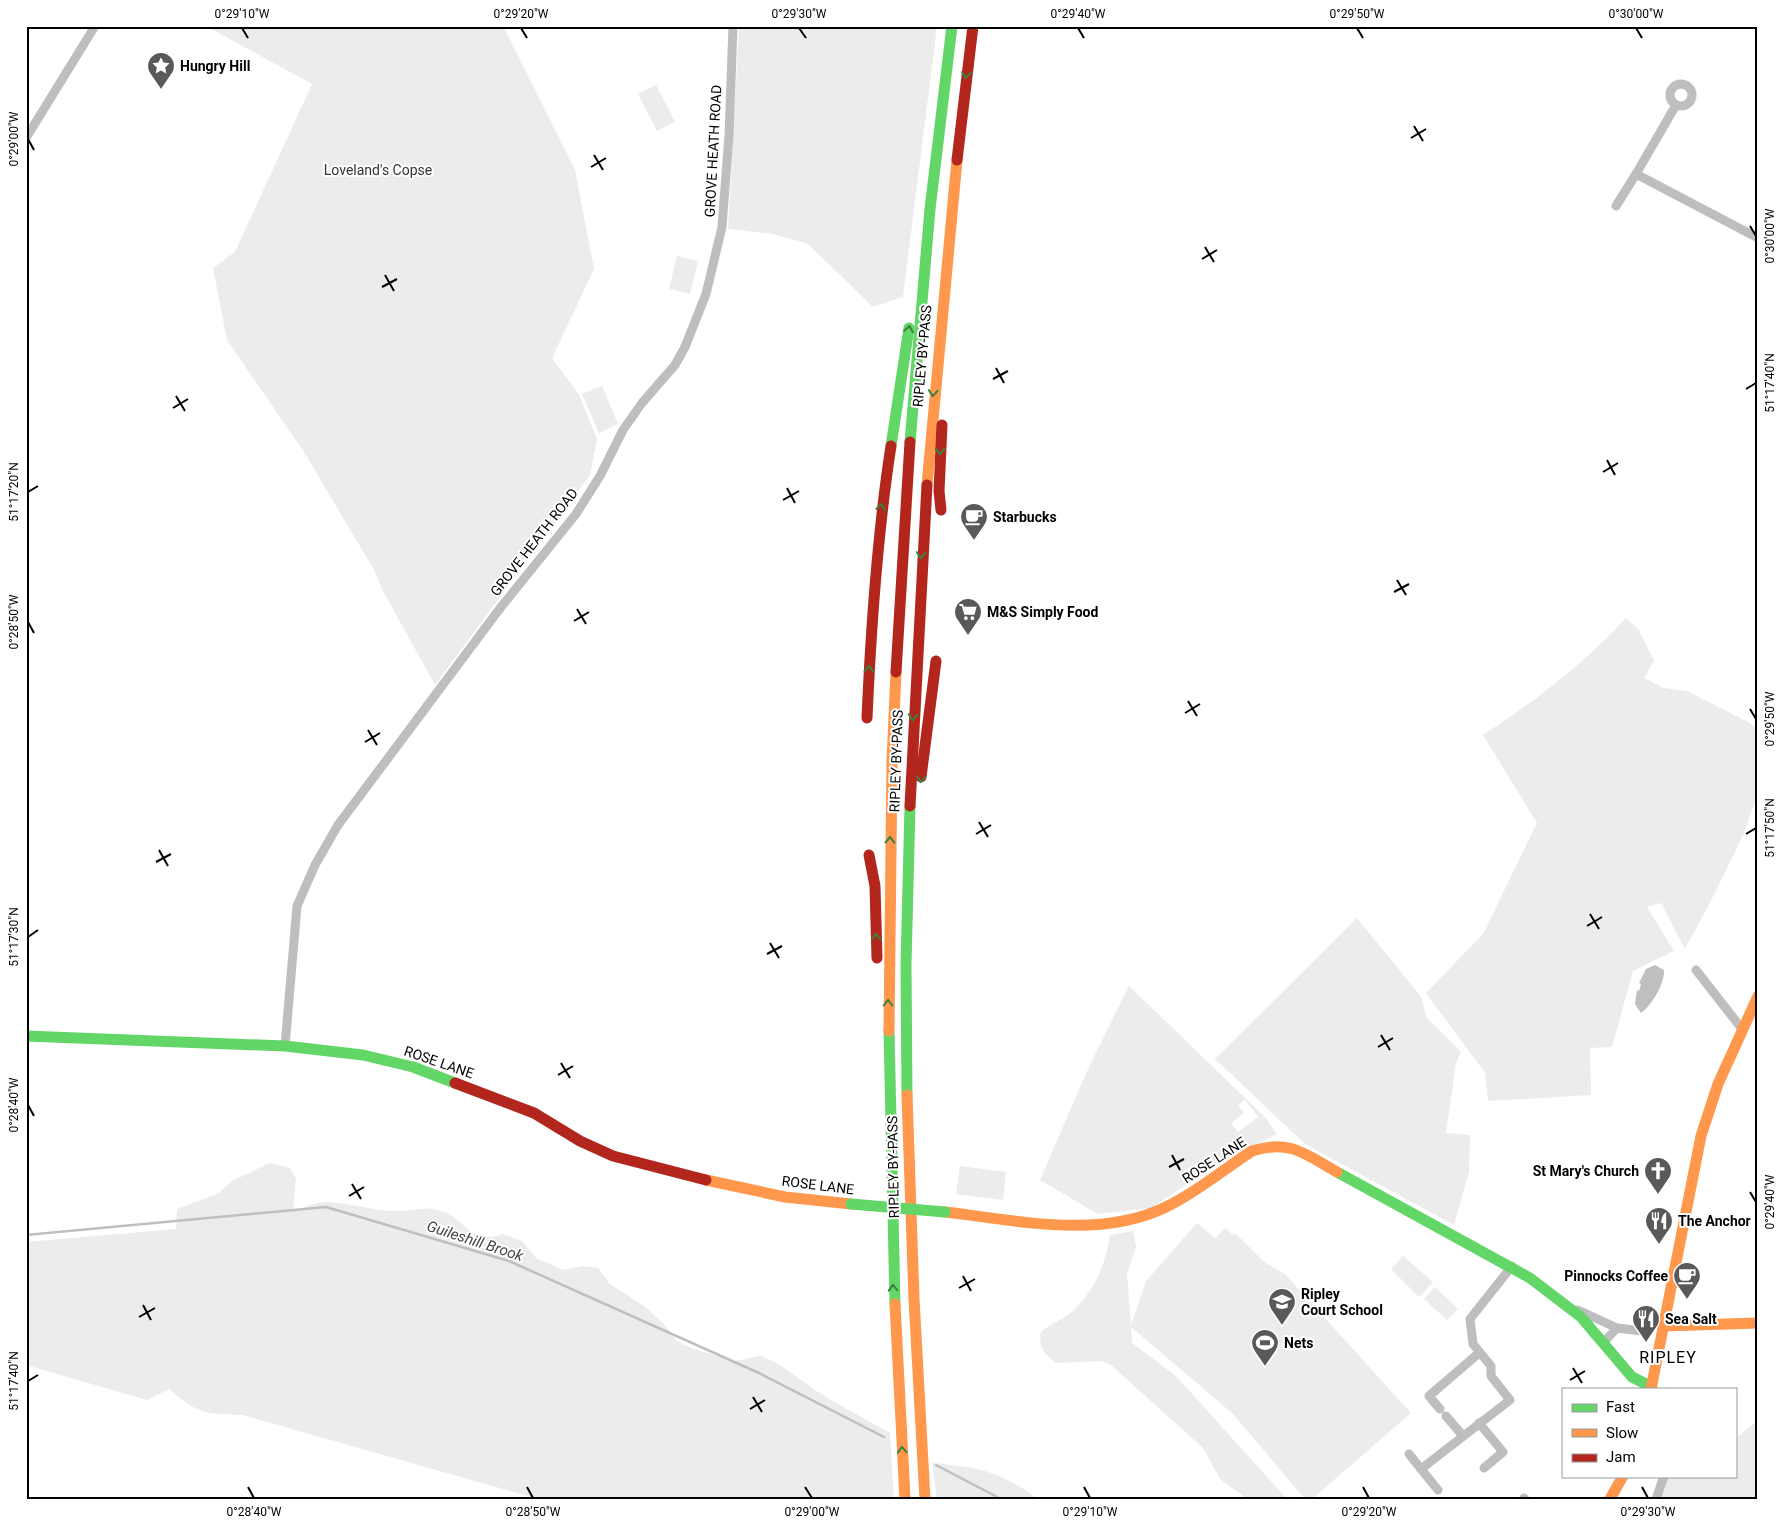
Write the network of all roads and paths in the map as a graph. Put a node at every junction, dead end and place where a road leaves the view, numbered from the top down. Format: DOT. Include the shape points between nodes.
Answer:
graph roads {
  1 [pos="95,26"];
  2 [pos="733,26"];
  3 [pos="952,26"];
  4 [pos="972,26"];
  5 [pos="1676,105"];
  6 [pos="26,138"];
  7 [pos="935,170"];
  8 [pos="1636,174"];
  9 [pos="954,175"];
  10 [pos="1616,206"];
  11 [pos="1758,238"];
  12 [pos="941,510"];
  13 [pos="936,661"];
  14 [pos="866,718"];
  15 [pos="869,855"];
  16 [pos="906,968"];
  17 [pos="1696,970"];
  18 [pos="877,972"];
  19 [pos="1758,996"];
  20 [pos="877,1000"];
  21 [pos="1742,1029"];
  22 [pos="26,1036"];
  23 [pos="284,1046"];
  24 [pos="888,1108"];
  25 [pos="1512,1266"];
  26 [pos="1568,1306"];
  27 [pos="1758,1323"];
  28 [pos="1662,1326"];
  29 [pos="1617,1328"];
  30 [pos="1642,1332"];
  31 [pos="1604,1342"];
  32 [pos="1479,1352"];
  33 [pos="1652,1388"];
  34 [pos="1479,1423"];
  35 [pos="1463,1436"];
  36 [pos="1409,1454"];
  37 [pos="1484,1468"];
  38 [pos="1421,1469"];
  39 [pos="1622,1478"];
  40 [pos="1663,1478"];
  41 [pos="1438,1490"];
  42 [pos="905,1499"];
  43 [pos="925,1499"];
  44 [pos="1610,1499"];
  45 [pos="1656,1499"];
  1 -- 6 [label="street"];
  2 -- 23 [label="street, GROVE HEATH ROAD" via="725,207 696,324 675,365 623,430 584,503 501,607 322,850 297,906"];
  3 -- 7 [label="main road, RIPLEY BY-PASS"];
  4 -- 9 [label="main road, RIPLEY BY-PASS, one-way"];
  5 -- 8 [label="street"];
  14 -- 7 [label="main road, one-way" via="880,514"];
  24 -- 7 [label="main road, RIPLEY BY-PASS, one-way" via="890,815 896,636 908,456"];
  8 -- 10 [label="street"];
  8 -- 11 [label="street"];
  9 -- 12 [label="main road, one-way" via="940,448"];
  9 -- 16 [label="main road, RIPLEY BY-PASS, one-way" via="928,456 916,635"];
  13 -- 16 [label="main road, one-way" via="922,764"];
  18 -- 15 [label="main road, one-way" via="875,886"];
  16 -- 43 [label="main road, RIPLEY BY-PASS" via="911,1268"];
  17 -- 21 [label="street"];
  19 -- 21 [label="main road"];
  20 -- 24 [label="main road"];
  21 -- 28 [label="main road" via="1701,1136"];
  22 -- 23 [label="main road, ROSE LANE"];
  23 -- 25 [label="main road, ROSE LANE, bridge" via="363,1055 413,1067 534,1113 614,1156 785,1197 851,1204 1092,1225 1128,1221 1167,1207 1252,1151 1268,1146 1291,1147"];
  42 -- 24 [label="main road, RIPLEY BY-PASS, one-way" via="895,1345"];
  25 -- 26 [label="main road, ROSE LANE"];
  25 -- 32 [label="street" via="1470,1319 1473,1344"];
  26 -- 29 [label="street, ROSE LANE"];
  26 -- 31 [label="main road, ROSE LANE"];
  27 -- 28 [label="main road"];
  28 -- 33 [label="main road"];
  29 -- 30 [label="street, ROSE LANE"];
  29 -- 31 [label="street"];
  31 -- 33 [label="main road, ROSE LANE" via="1632,1376"];
  32 -- 34 [label="street" via="1491,1366 1491,1376 1510,1400"];
  32 -- 35 [label="street" via="1429,1396"];
  34 -- 35 [label="street"];
  34 -- 37 [label="street" via="1503,1452"];
  35 -- 38 [label="street"];
  36 -- 38 [label="street"];
  38 -- 41 [label="street"];
  39 -- 44 [label="main road"];
  40 -- 45 [label="street"];
}
